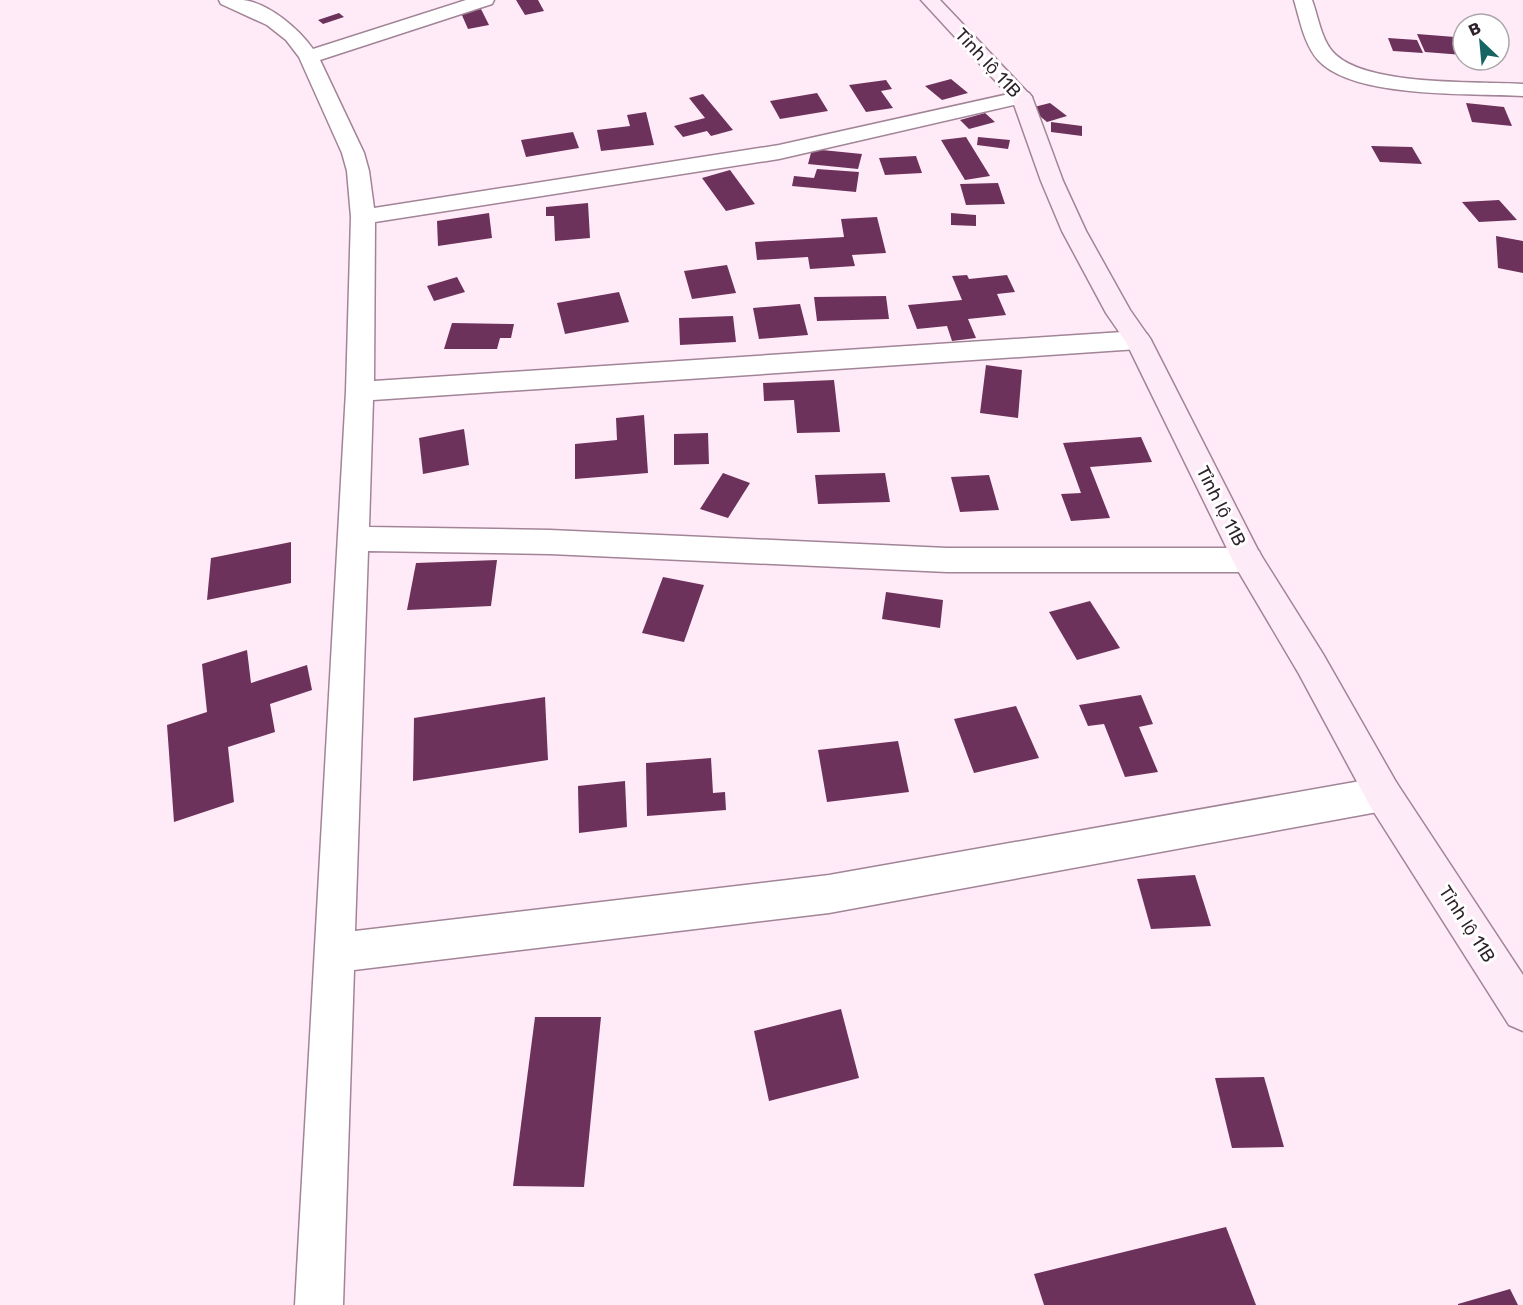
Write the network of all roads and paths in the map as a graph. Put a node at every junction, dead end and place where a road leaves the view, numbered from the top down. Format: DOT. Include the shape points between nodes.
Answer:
graph roads {
  1 [pos="228,0"];
  2 [pos="485,0"];
  3 [pos="930,0"];
  4 [pos="1303,0"];
  5 [pos="309,57"];
  6 [pos="1523,90"];
  7 [pos="1022,97"];
  8 [pos="363,217"];
  9 [pos="1138,340"];
  10 [pos="360,391"];
  11 [pos="354,539"];
  12 [pos="1248,560"];
  13 [pos="1383,794"];
  14 [pos="334,953"];
  15 [pos="1523,1011"];
  16 [pos="319,1305"];
  1 -- 5 [label="street" via="282,25"];
  2 -- 5 [label="street"];
  3 -- 7 [label="main road, Tỉnh lộ 11B"];
  4 -- 6 [label="street" via="1324,54 1347,72 1383,82"];
  5 -- 8 [label="street" via="353,153"];
  7 -- 8 [label="street" via="779,152"];
  7 -- 9 [label="main road, Tỉnh lộ 11B" via="1074,231"];
  8 -- 10 [label="street"];
  9 -- 10 [label="street"];
  9 -- 12 [label="main road, Tỉnh lộ 11B"];
  10 -- 11 [label="street"];
  11 -- 12 [label="street" via="550,542 947,560"];
  11 -- 14 [label="street"];
  12 -- 13 [label="main road, Tỉnh lộ 11B"];
  13 -- 14 [label="street" via="829,894"];
  13 -- 15 [label="main road, Tỉnh lộ 11B"];
  14 -- 16 [label="street"];
}
